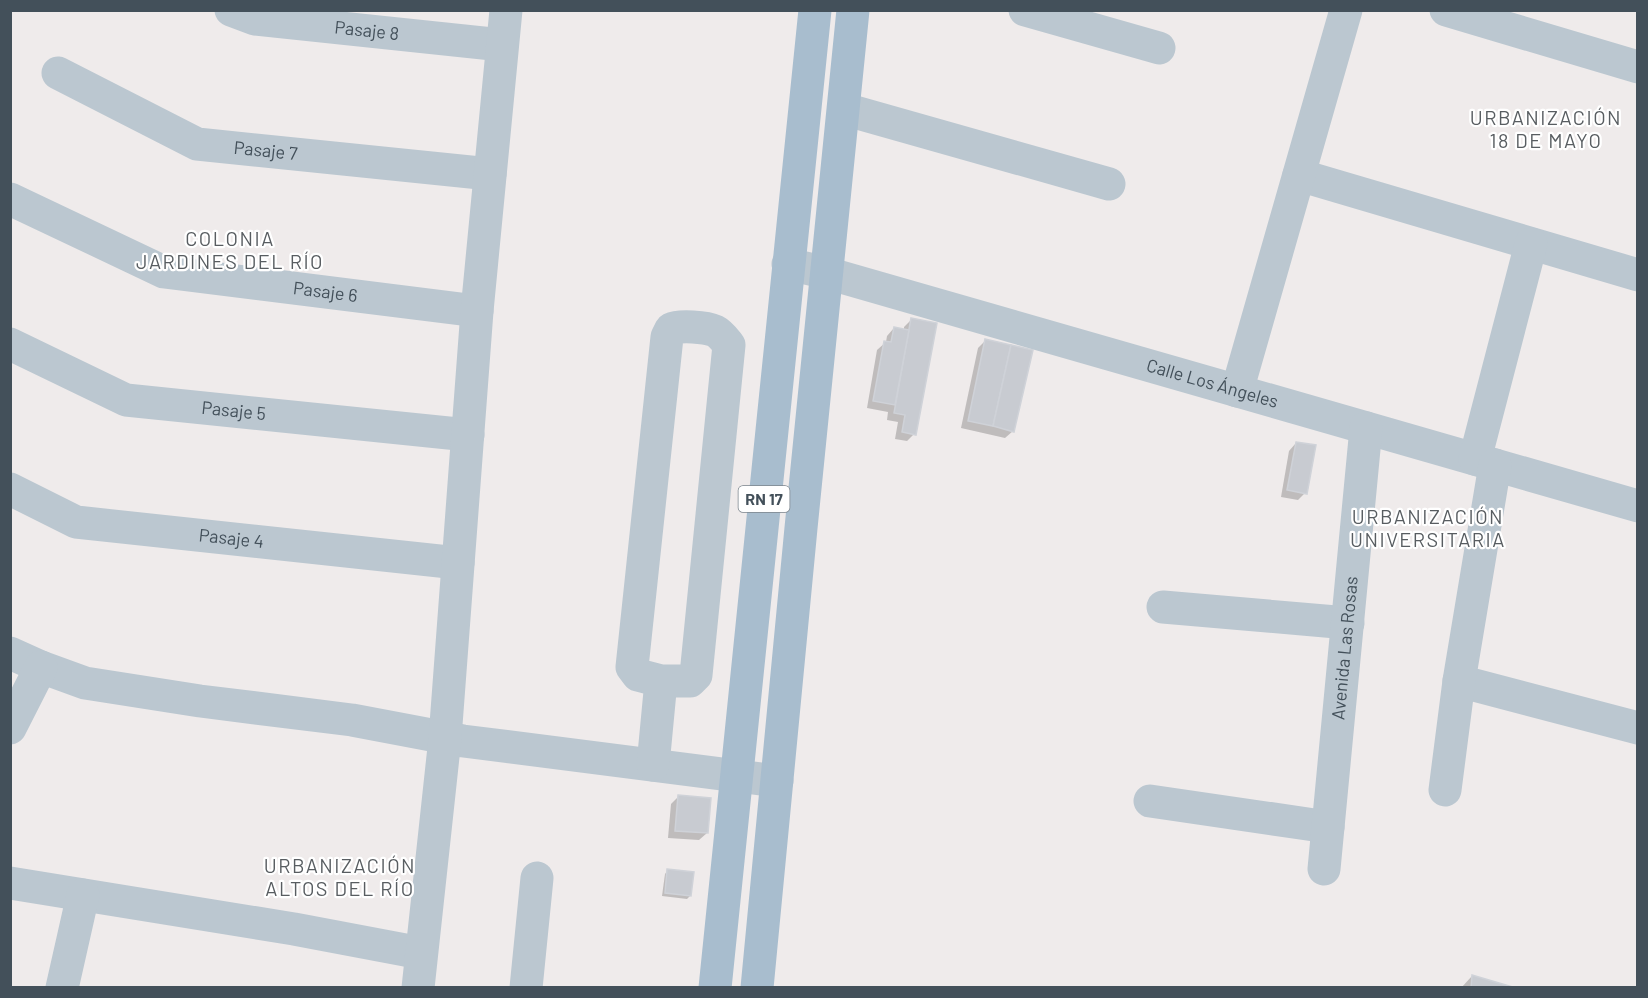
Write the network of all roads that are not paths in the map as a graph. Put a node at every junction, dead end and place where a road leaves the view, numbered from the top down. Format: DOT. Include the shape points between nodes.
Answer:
graph roads {
  1 [pos="231,10"];
  2 [pos="506,10"];
  3 [pos="815,10"];
  4 [pos="853,10"];
  5 [pos="1024,10"];
  6 [pos="1346,10"];
  7 [pos="1446,10"];
  8 [pos="502,45"];
  9 [pos="1159,48"];
  10 [pos="1638,67"];
  11 [pos="58,73"];
  12 [pos="844,109"];
  13 [pos="490,174"];
  14 [pos="1299,175"];
  15 [pos="1109,184"];
  16 [pos="10,199"];
  17 [pos="1531,243"];
  18 [pos="788,264"];
  19 [pos="827,273"];
  20 [pos="1638,275"];
  21 [pos="477,311"];
  22 [pos="10,344"];
  23 [pos="1237,391"];
  24 [pos="1366,428"];
  25 [pos="468,435"];
  26 [pos="1485,462"];
  27 [pos="10,489"];
  28 [pos="1638,506"];
  29 [pos="458,563"];
  30 [pos="1163,607"];
  31 [pos="1348,622"];
  32 [pos="10,653"];
  33 [pos="41,667"];
  34 [pos="661,681"];
  35 [pos="1459,681"];
  36 [pos="10,728"];
  37 [pos="1638,728"];
  38 [pos="445,738"];
  39 [pos="653,765"];
  40 [pos="736,775"];
  41 [pos="777,781"];
  42 [pos="1445,790"];
  43 [pos="1150,801"];
  44 [pos="1328,827"];
  45 [pos="1324,870"];
  46 [pos="537,878"];
  47 [pos="10,883"];
  48 [pos="83,895"];
  49 [pos="421,953"];
  50 [pos="62,987"];
  51 [pos="418,987"];
  52 [pos="526,987"];
  53 [pos="715,987"];
  54 [pos="757,987"];
  1 -- 8 [label="street, Pasaje 8" via="255,19"];
  2 -- 8 [label="street"];
  3 -- 18 [label="main road, RN 17"];
  4 -- 12 [label="main road, RN 17"];
  5 -- 9 [label="street"];
  6 -- 14 [label="street"];
  7 -- 10 [label="street"];
  8 -- 13 [label="street"];
  11 -- 13 [label="street, Pasaje 7" via="197,144"];
  12 -- 15 [label="street"];
  12 -- 19 [label="main road, RN 17"];
  13 -- 21 [label="street"];
  14 -- 17 [label="street"];
  14 -- 23 [label="street"];
  16 -- 21 [label="street, Pasaje 6" via="164,272"];
  17 -- 20 [label="street"];
  17 -- 26 [label="street"];
  18 -- 19 [label="street, Calle Los Ángeles"];
  18 -- 40 [label="main road, RN 17"];
  19 -- 23 [label="street, Calle Los Ángeles"];
  19 -- 41 [label="main road, RN 17"];
  21 -- 25 [label="street"];
  22 -- 25 [label="street, Pasaje 5" via="126,400"];
  23 -- 24 [label="street, Calle Los Ángeles"];
  24 -- 26 [label="street, Calle Los Ángeles"];
  24 -- 31 [label="street, Avenida Las Rosas"];
  25 -- 29 [label="street"];
  26 -- 28 [label="street, Calle Los Ángeles"];
  26 -- 35 [label="street"];
  27 -- 29 [label="street, Pasaje 4" via="76,522"];
  29 -- 38 [label="street"];
  30 -- 31 [label="street"];
  31 -- 44 [label="street, Avenida Las Rosas"];
  32 -- 33 [label="street"];
  33 -- 36 [label="street"];
  33 -- 38 [label="street" via="85,683 352,720"];
  34 -- 34 [label="street" via="690,681 696,675 729,345 715,331 678,326 671,328 667,337 632,667 638,675"];
  34 -- 39 [label="street"];
  35 -- 37 [label="street"];
  35 -- 42 [label="street"];
  38 -- 39 [label="street"];
  38 -- 49 [label="street"];
  39 -- 40 [label="street"];
  40 -- 41 [label="street"];
  40 -- 53 [label="main road, RN 17"];
  41 -- 54 [label="main road, RN 17"];
  43 -- 44 [label="street"];
  44 -- 45 [label="street, Avenida Las Rosas"];
  46 -- 52 [label="street"];
  47 -- 48 [label="street"];
  48 -- 49 [label="street" via="294,928"];
  48 -- 50 [label="street"];
  49 -- 51 [label="street"];
}
